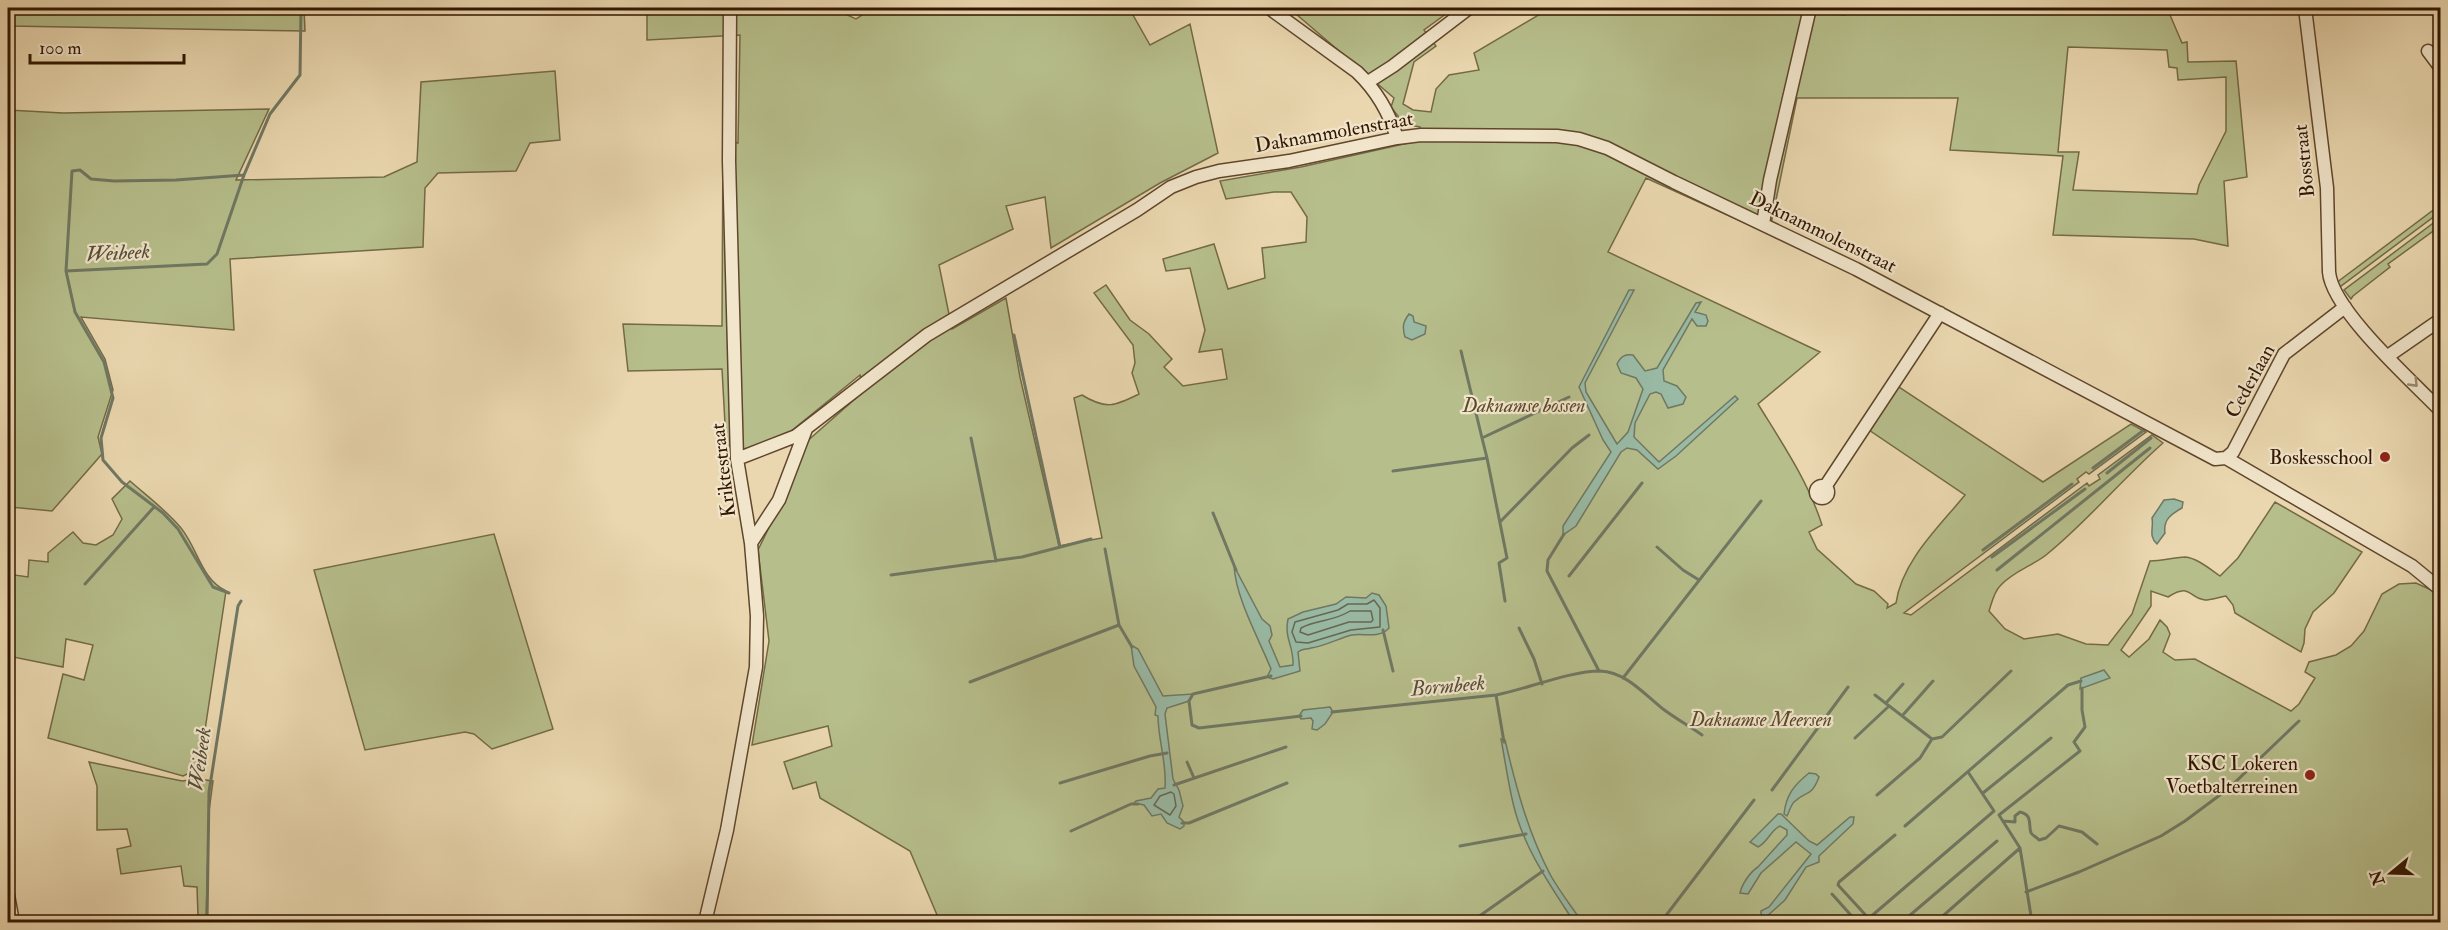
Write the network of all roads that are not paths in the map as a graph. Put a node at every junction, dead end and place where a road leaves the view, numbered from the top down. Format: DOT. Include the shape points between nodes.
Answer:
graph roads {
  1 [pos="730,8"];
  2 [pos="1269,8"];
  3 [pos="1468,8"];
  4 [pos="1810,8"];
  5 [pos="2305,8"];
  6 [pos="2428,51"];
  7 [pos="2440,67"];
  8 [pos="1368,82"];
  9 [pos="1397,138"];
  10 [pos="1763,224"];
  11 [pos="2345,308"];
  12 [pos="1940,313"];
  13 [pos="2440,320"];
  14 [pos="2388,356"];
  15 [pos="2440,410"];
  16 [pos="807,428"];
  17 [pos="2226,458"];
  18 [pos="737,459"];
  19 [pos="1825,487"];
  20 [pos="751,543"];
  21 [pos="2440,589"];
  22 [pos="8,895"];
  23 [pos="13,922"];
  24 [pos="705,922"];
  1 -- 18 [label="street, Kriktestraat" via="729,161"];
  2 -- 8 [label="street"];
  3 -- 8 [label="street"];
  4 -- 10 [label="street"];
  5 -- 11 [label="street, Bosstraat" via="2327,188 2329,278"];
  6 -- 7 [label="street"];
  8 -- 9 [label="street" via="1381,100"];
  9 -- 10 [label="street, Daknammolenstraat" via="1526,134 1579,138"];
  9 -- 16 [label="street, Daknammolenstraat" via="1219,171 1171,188 927,335"];
  10 -- 12 [label="street, Daknammolenstraat"];
  11 -- 14 [label="street, Bosstraat"];
  11 -- 17 [label="street, Cederlaan" via="2282,357 2233,452"];
  12 -- 17 [label="street, Daknammolenstraat" via="2215,459"];
  12 -- 19 [label="street"];
  13 -- 14 [label="street"];
  14 -- 15 [label="street, Bosstraat, one-way"];
  16 -- 18 [label="street, Daknammolenstraat"];
  16 -- 20 [label="street" via="779,500"];
  17 -- 21 [label="street, Daknammolenstraat" via="2412,566"];
  18 -- 20 [label="street, Kriktestraat"];
  20 -- 24 [label="street, Kriktestraat" via="758,616 756,666 727,830"];
  22 -- 23 [label="street"];
}
